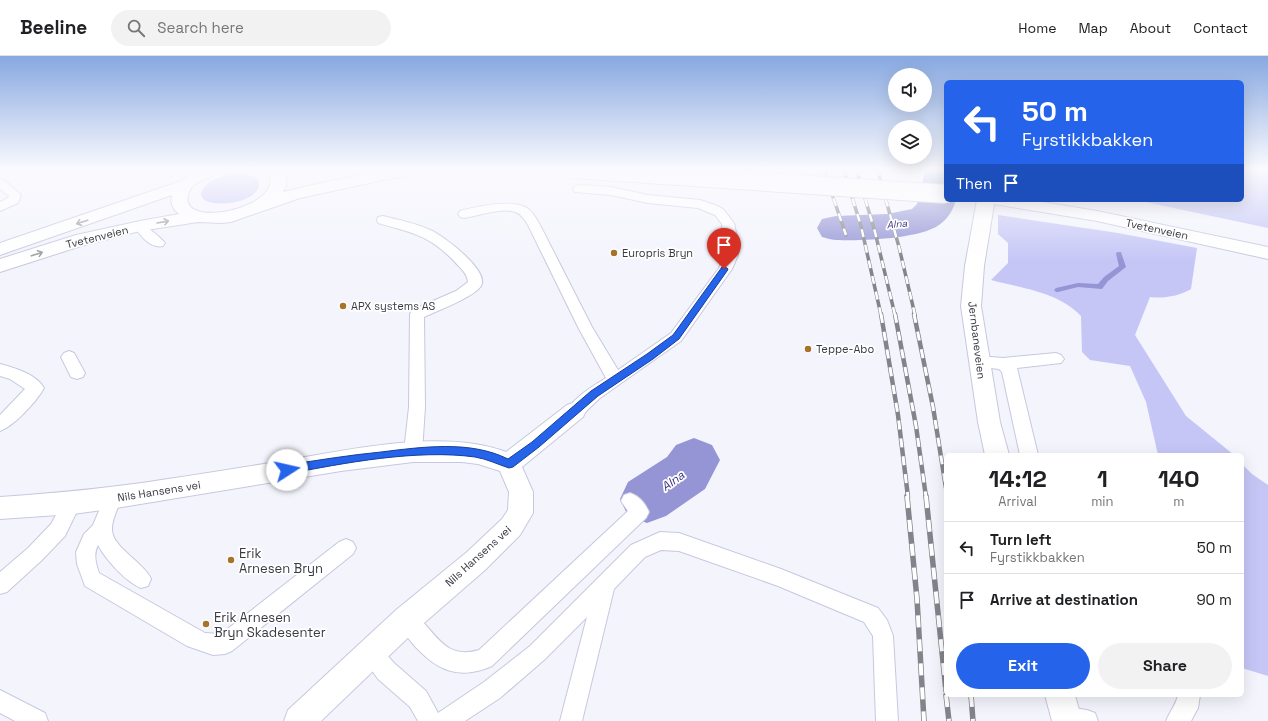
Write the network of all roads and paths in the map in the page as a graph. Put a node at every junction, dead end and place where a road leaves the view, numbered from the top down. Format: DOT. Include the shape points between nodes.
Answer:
graph roads {
  1 [pos="14,199"];
  2 [pos="143,199"];
  3 [pos="178,199"];
  4 [pos="269,199"];
  5 [pos="279,199"];
  6 [pos="648,199"];
  7 [pos="986,202"];
  8 [pos="1010,202"];
  9 [pos="259,206"];
  10 [pos="0,207"];
  11 [pos="464,214"];
  12 [pos="197,217"];
  13 [pos="383,220"];
  14 [pos="140,226"];
  15 [pos="158,243"];
  16 [pos="0,249"];
  17 [pos="1268,253"];
  18 [pos="0,266"];
  19 [pos="69,357"];
  20 [pos="1056,359"];
  21 [pos="978,362"];
  22 [pos="1003,364"];
  23 [pos="0,370"];
  24 [pos="77,373"];
  25 [pos="615,379"];
  26 [pos="575,411"];
  27 [pos="0,424"];
  28 [pos="413,452"];
  29 [pos="997,453"];
  30 [pos="1029,453"];
  31 [pos="509,464"];
  32 [pos="113,498"];
  33 [pos="630,501"];
  34 [pos="72,503"];
  35 [pos="0,508"];
  36 [pos="102,529"];
  37 [pos="346,548"];
  38 [pos="141,579"];
  39 [pos="606,584"];
  40 [pos="0,585"];
  41 [pos="406,620"];
  42 [pos="371,652"];
  43 [pos="1189,697"];
  44 [pos="0,701"];
  45 [pos="37,721"];
  46 [pos="299,721"];
  47 [pos="430,721"];
  48 [pos="446,721"];
  49 [pos="571,721"];
  50 [pos="887,721"];
  51 [pos="1177,721"];
  1 -- 10 [label="lane"];
  2 -- 16 [label="main road, Tvetenveien, one-way"];
  3 -- 12 [label="main road, Tvetenveien" via="178,204 185,212"];
  4 -- 9 [label="main road, Tvetenveien"];
  5 -- 9 [label="main road, Tvetenveien"];
  6 -- 25 [label="lane" via="700,204 719,212 728,223 731,255 715,284 676,337"];
  7 -- 21 [label="main road, Jernbaneveien" via="971,291 972,324"];
  8 -- 17 [label="main road, Tvetenveien" via="1097,216"];
  9 -- 12 [label="main road, Tvetenveien" via="221,218"];
  11 -- 25 [label="lane" via="509,208 518,208 525,212"];
  14 -- 12 [label="main road, Tvetenveien, one-way"];
  13 -- 28 [label="lane" via="425,232 439,240 474,274 475,279 475,284 461,294 417,314"];
  14 -- 15 [label="lane"];
  18 -- 14 [label="main road, Tvetenveien, one-way" via="76,241"];
  19 -- 24 [label="lane"];
  20 -- 22 [label="lane"];
  21 -- 22 [label="lane"];
  21 -- 29 [label="main road, Jernbaneveien"];
  22 -- 30 [label="lane" via="1009,369"];
  23 -- 27 [label="lane" via="15,374 36,388"];
  25 -- 26 [label="lane"];
  26 -- 31 [label="main road"];
  28 -- 31 [label="main road, Nils Hansens vei" via="476,453"];
  28 -- 32 [label="main road, Nils Hansens vei" via="334,461"];
  31 -- 41 [label="main road, Nils Hansens vei" via="521,492 520,513 511,527 476,561"];
  32 -- 34 [label="main road, Nils Hansens vei"];
  32 -- 36 [label="lane"];
  33 -- 41 [label="lane" via="640,512 485,659 470,664 450,661 438,654"];
  34 -- 35 [label="main road, Nils Hansens vei"];
  34 -- 40 [label="lane" via="58,530"];
  36 -- 37 [label="lane" via="92,537 86,552 85,564 92,579 194,639 214,646 225,644"];
  36 -- 38 [label="lane" via="111,549"];
  39 -- 48 [label="lane" via="537,653 492,690"];
  39 -- 49 [label="lane"];
  39 -- 50 [label="lane" via="638,551 660,541 680,542 781,578 871,615 883,636"];
  41 -- 42 [label="main road, Nils Hansens vei"];
  42 -- 46 [label="main road, Nils Hansens vei"];
  42 -- 47 [label="lane" via="386,671 418,699"];
  43 -- 51 [label="lane" via="1187,708"];
  44 -- 45 [label="lane"];
}
